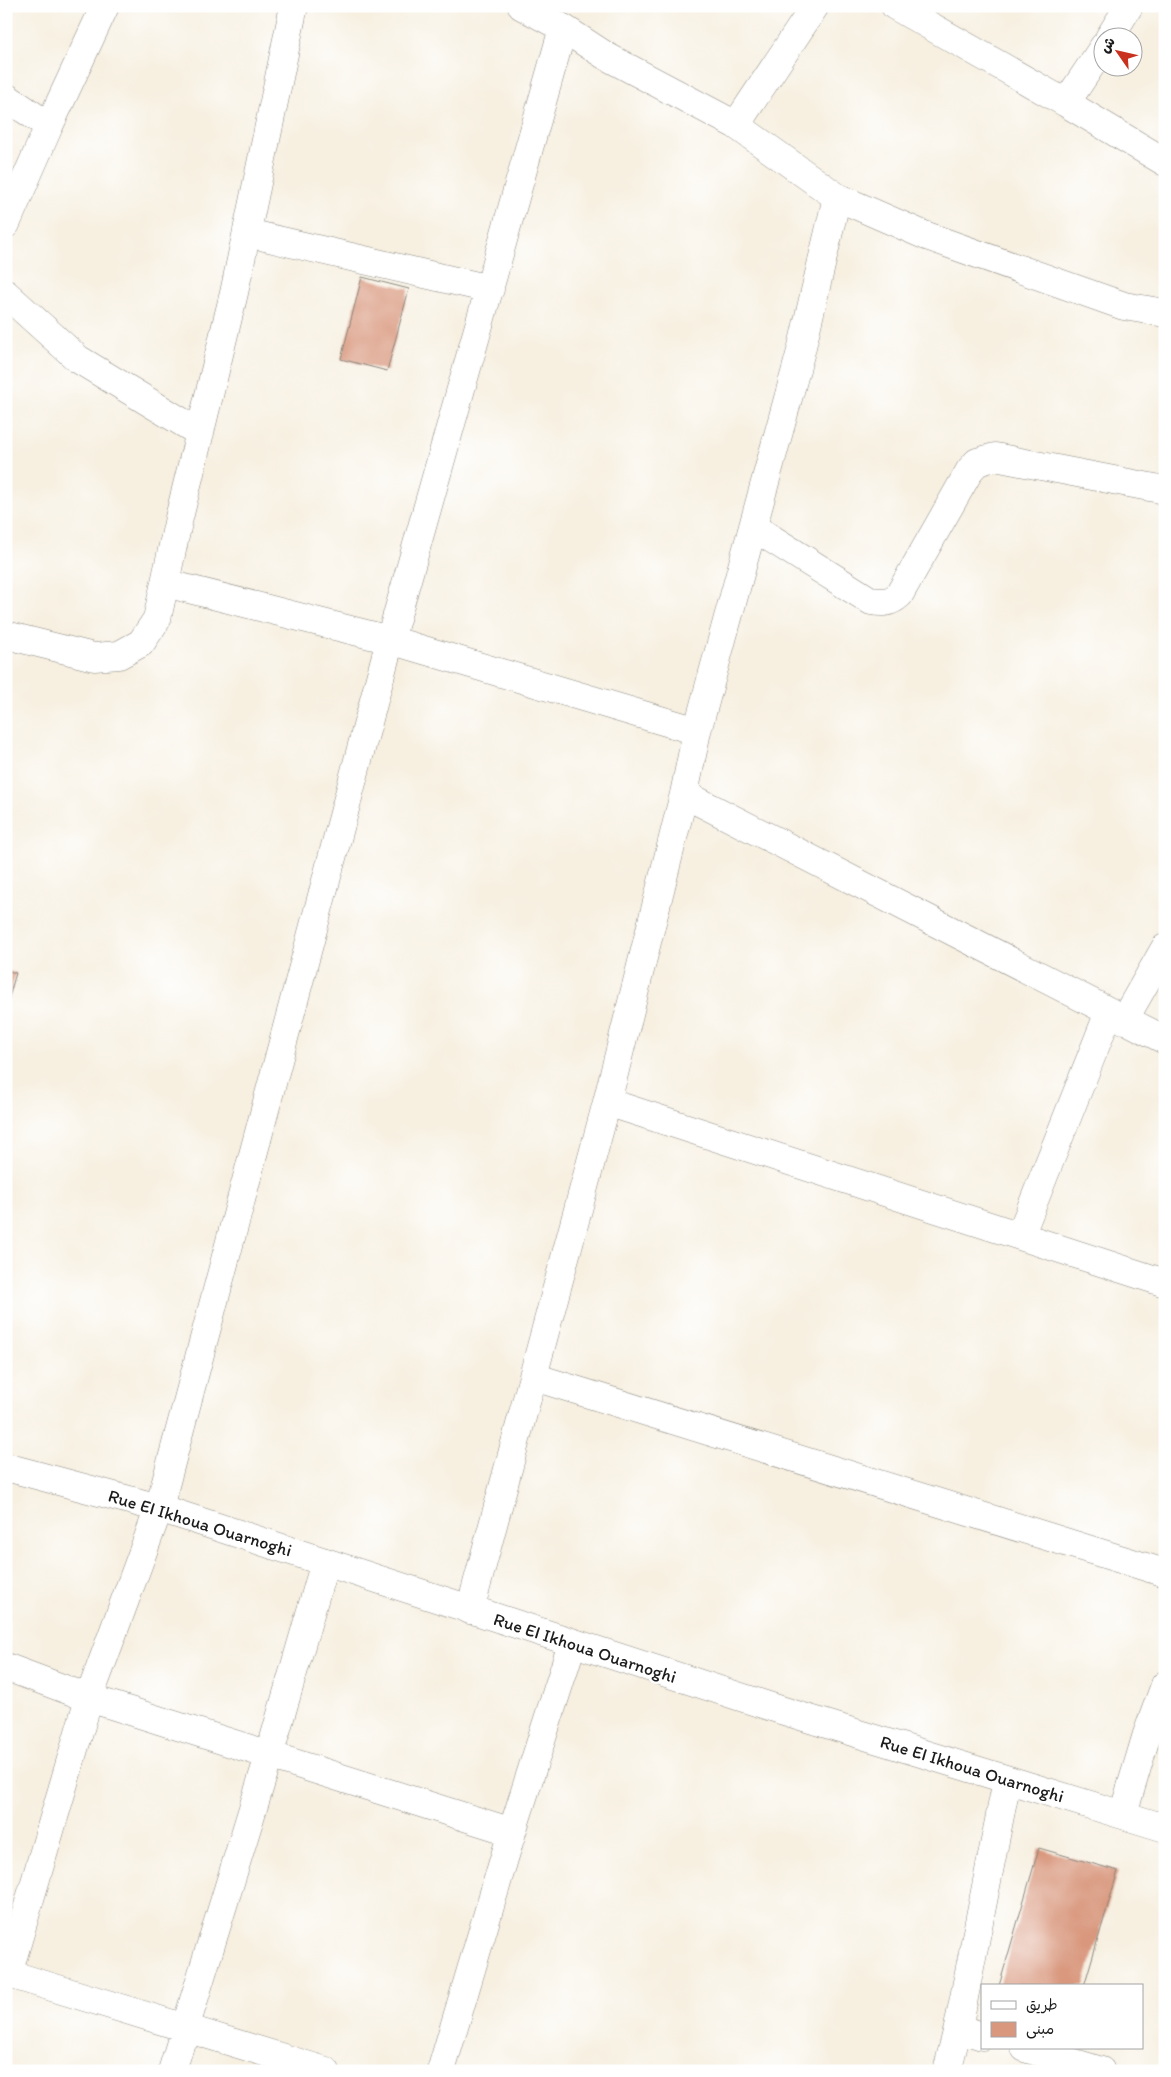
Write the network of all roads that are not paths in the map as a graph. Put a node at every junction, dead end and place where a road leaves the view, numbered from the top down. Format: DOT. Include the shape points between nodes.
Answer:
graph roads {
  1 [pos="105,6"];
  2 [pos="294,6"];
  3 [pos="522,6"];
  4 [pos="814,6"];
  5 [pos="895,6"];
  6 [pos="1129,6"];
  7 [pos="563,28"];
  8 [pos="1115,28"];
  9 [pos="1094,61"];
  10 [pos="6,97"];
  11 [pos="1066,103"];
  12 [pos="736,125"];
  13 [pos="48,126"];
  14 [pos="1165,162"];
  15 [pos="837,197"];
  16 [pos="6,224"];
  17 [pos="247,233"];
  18 [pos="490,289"];
  19 [pos="6,294"];
  20 [pos="1165,312"];
  21 [pos="200,433"];
  22 [pos="1165,490"];
  23 [pos="753,527"];
  24 [pos="165,583"];
  25 [pos="6,635"];
  26 [pos="390,640"];
  27 [pos="697,731"];
  28 [pos="684,794"];
  29 [pos="1165,948"];
  30 [pos="1116,1016"];
  31 [pos="1165,1040"];
  32 [pos="607,1102"];
  33 [pos="1020,1236"];
  34 [pos="1165,1283"];
  35 [pos="534,1377"];
  36 [pos="6,1467"];
  37 [pos="159,1508"];
  38 [pos="325,1562"];
  39 [pos="1165,1573"];
  40 [pos="470,1610"];
  41 [pos="572,1644"];
  42 [pos="6,1667"];
  43 [pos="1165,1685"];
  44 [pos="89,1698"];
  45 [pos="270,1756"];
  46 [pos="1007,1780"];
  47 [pos="1123,1814"];
  48 [pos="1165,1828"];
  49 [pos="512,1832"];
  50 [pos="7,1974"];
  51 [pos="184,2028"];
  52 [pos="970,2032"];
  53 [pos="1032,2050"];
  54 [pos="447,2069"];
  55 [pos="172,2071"];
  56 [pos="326,2071"];
  57 [pos="947,2071"];
  58 [pos="1101,2071"];
  1 -- 13 [label="street"];
  2 -- 17 [label="street"];
  3 -- 7 [label="street"];
  4 -- 12 [label="street"];
  5 -- 11 [label="street"];
  6 -- 8 [label="street"];
  7 -- 12 [label="street" via="606,56"];
  7 -- 18 [label="street"];
  9 -- 11 [label="street"];
  10 -- 13 [label="street"];
  11 -- 14 [label="street"];
  12 -- 15 [label="street"];
  13 -- 16 [label="street"];
  15 -- 20 [label="street" via="924,235 1124,306"];
  15 -- 23 [label="street" via="802,351"];
  17 -- 18 [label="street"];
  17 -- 21 [label="street"];
  18 -- 26 [label="street"];
  19 -- 21 [label="street" via="78,359"];
  21 -- 24 [label="street"];
  22 -- 23 [label="street" via="995,457 985,459 970,470 899,595 891,602 881,603 871,601"];
  23 -- 27 [label="street"];
  24 -- 25 [label="street" via="157,619 141,643 119,655 94,657"];
  24 -- 26 [label="street"];
  26 -- 27 [label="street"];
  26 -- 37 [label="street"];
  27 -- 28 [label="street"];
  28 -- 30 [label="street"];
  28 -- 32 [label="street"];
  29 -- 30 [label="street"];
  30 -- 31 [label="street"];
  30 -- 33 [label="street"];
  32 -- 33 [label="street"];
  32 -- 35 [label="street"];
  33 -- 34 [label="street"];
  35 -- 39 [label="street"];
  35 -- 40 [label="street"];
  36 -- 37 [label="street, Rue EI Ikhoua Ouarnoghi"];
  37 -- 38 [label="street, Rue EI Ikhoua Ouarnoghi"];
  37 -- 44 [label="street"];
  38 -- 40 [label="street, Rue EI Ikhoua Ouarnoghi"];
  38 -- 45 [label="street"];
  40 -- 41 [label="street, Rue EI Ikhoua Ouarnoghi"];
  41 -- 46 [label="street, Rue EI Ikhoua Ouarnoghi"];
  41 -- 49 [label="street"];
  42 -- 44 [label="street"];
  43 -- 47 [label="street"];
  44 -- 45 [label="street"];
  44 -- 50 [label="street"];
  45 -- 49 [label="street"];
  45 -- 51 [label="street"];
  46 -- 47 [label="street, Rue EI Ikhoua Ouarnoghi"];
  46 -- 52 [label="street"];
  47 -- 48 [label="street, Rue EI Ikhoua Ouarnoghi"];
  49 -- 54 [label="street"];
  50 -- 51 [label="street"];
  51 -- 55 [label="street"];
  51 -- 56 [label="street"];
  52 -- 57 [label="street"];
  53 -- 58 [label="street"];
}
